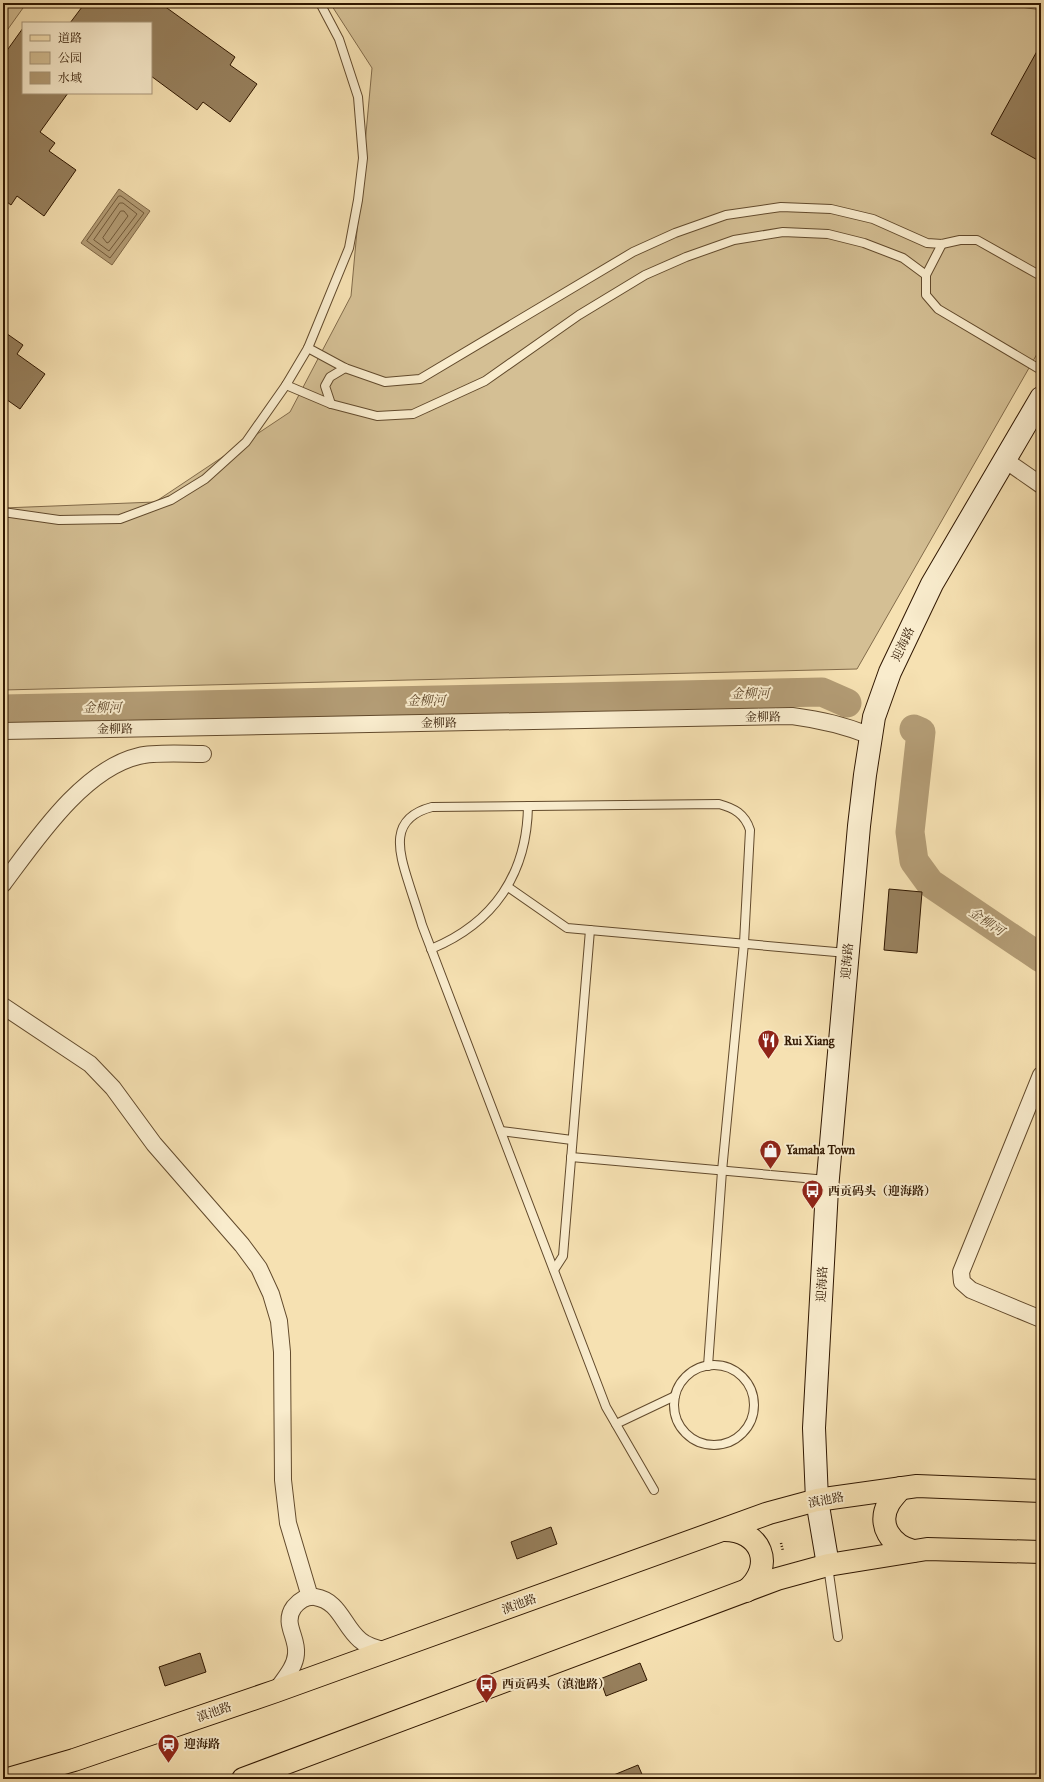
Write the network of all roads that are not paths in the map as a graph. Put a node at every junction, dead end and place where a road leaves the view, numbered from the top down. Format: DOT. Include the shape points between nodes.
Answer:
graph roads {
  1 [pos="320,3"];
  2 [pos="942,244"];
  3 [pos="926,275"];
  4 [pos="1041,276"];
  5 [pos="308,348"];
  6 [pos="345,368"];
  7 [pos="1041,370"];
  8 [pos="286,385"];
  9 [pos="1041,398"];
  10 [pos="331,404"];
  11 [pos="1005,460"];
  12 [pos="1041,485"];
  13 [pos="3,512"];
  14 [pos="3,731"];
  15 [pos="871,736"];
  16 [pos="203,754"];
  17 [pos="528,806"];
  18 [pos="3,884"];
  19 [pos="508,887"];
  20 [pos="590,930"];
  21 [pos="744,943"];
  22 [pos="432,949"];
  23 [pos="848,953"];
  24 [pos="3,1006"];
  25 [pos="1041,1075"];
  26 [pos="501,1131"];
  27 [pos="572,1140"];
  28 [pos="571,1157"];
  29 [pos="722,1171"];
  30 [pos="827,1180"];
  31 [pos="554,1270"];
  32 [pos="1041,1319"];
  33 [pos="708,1366"];
  34 [pos="675,1396"];
  35 [pos="616,1424"];
  36 [pos="901,1488"];
  37 [pos="654,1490"];
  38 [pos="1041,1491"];
  39 [pos="817,1500"];
  40 [pos="723,1530"];
  41 [pos="913,1551"];
  42 [pos="1041,1552"];
  43 [pos="828,1565"];
  44 [pos="746,1591"];
  45 [pos="310,1597"];
  46 [pos="838,1637"];
  47 [pos="388,1651"];
  48 [pos="276,1691"];
  49 [pos="8,1779"];
  50 [pos="243,1779"];
  1 -- 5 [label="lane" via="339,39 358,97 363,158 349,248"];
  2 -- 3 [label="lane"];
  2 -- 4 [label="lane" via="977,240"];
  2 -- 6 [label="lane" via="927,243 873,219 831,209 781,207 726,215 675,233 633,252 420,380 385,382"];
  3 -- 7 [label="lane" via="926,295 938,309"];
  3 -- 10 [label="lane" via="903,258 864,243 828,234 783,232 734,240 686,256 645,275 579,315 485,381 413,414 377,416"];
  5 -- 6 [label="lane"];
  5 -- 8 [label="lane"];
  6 -- 10 [label="lane" via="330,377 325,386"];
  8 -- 10 [label="lane"];
  8 -- 13 [label="lane" via="246,442 205,479 171,500 120,518 59,520"];
  9 -- 11 [label="street, 迎海路"];
  11 -- 12 [label="street"];
  11 -- 15 [label="street, 迎海路" via="928,591 890,672 874,717"];
  14 -- 15 [label="street, 金柳路" via="792,716 844,725"];
  15 -- 23 [label="street, 迎海路" via="859,826"];
  16 -- 18 [label="street" via="140,756 119,762 98,774 51,821"];
  17 -- 19 [label="lane" via="528,828 522,856"];
  17 -- 21 [label="lane" via="719,804 733,808 745,818 750,830"];
  17 -- 22 [label="lane" via="432,807 420,810 407,820 400,835 400,850 405,872"];
  19 -- 20 [label="lane" via="567,928"];
  19 -- 22 [label="lane" via="475,924 452,940"];
  20 -- 21 [label="lane"];
  20 -- 27 [label="lane"];
  21 -- 23 [label="lane"];
  21 -- 29 [label="lane"];
  22 -- 26 [label="lane"];
  23 -- 30 [label="street, 迎海路"];
  24 -- 45 [label="street" via="90,1064 113,1088 154,1144 259,1268 271,1294 279,1321 282,1352 283,1480 288,1523"];
  25 -- 32 [label="street" via="961,1272 962,1282 971,1290"];
  26 -- 27 [label="lane"];
  26 -- 31 [label="lane"];
  27 -- 28 [label="lane"];
  28 -- 29 [label="lane"];
  28 -- 31 [label="lane" via="563,1256"];
  29 -- 30 [label="lane"];
  29 -- 33 [label="lane"];
  30 -- 39 [label="street, 迎海路" via="814,1428"];
  31 -- 35 [label="lane" via="606,1407"];
  33 -- 34 [label="lane" via="687,1376 678,1387"];
  33 -- 34 [label="lane" via="719,1365 728,1368 744,1378 750,1386 754,1400 754,1415 745,1432 720,1446 700,1444 678,1425 674,1406"];
  34 -- 35 [label="lane"];
  35 -- 37 [label="lane"];
  36 -- 38 [label="main road, 滇池路" via="916,1486"];
  36 -- 39 [label="main road, 滇池路"];
  36 -- 41 [label="main road" via="888,1503 885,1512 886,1530 897,1544"];
  39 -- 40 [label="main road, 滇池路" via="769,1513"];
  39 -- 43 [label="street, 迎海路"];
  40 -- 44 [label="main road" via="741,1532 749,1536 760,1550 762,1568 753,1585"];
  40 -- 47 [label="main road, 滇池路"];
  41 -- 42 [label="main road" via="927,1549"];
  41 -- 43 [label="main road"];
  43 -- 44 [label="main road" via="777,1579"];
  43 -- 46 [label="lane"];
  44 -- 50 [label="main road"];
  45 -- 47 [label="street" via="321,1598 333,1605 349,1629 361,1641 374,1648"];
  45 -- 48 [label="street" via="299,1601 290,1614 296,1654 289,1672"];
  47 -- 48 [label="main road, 滇池路"];
  48 -- 49 [label="main road, 滇池路" via="74,1760"];
}
